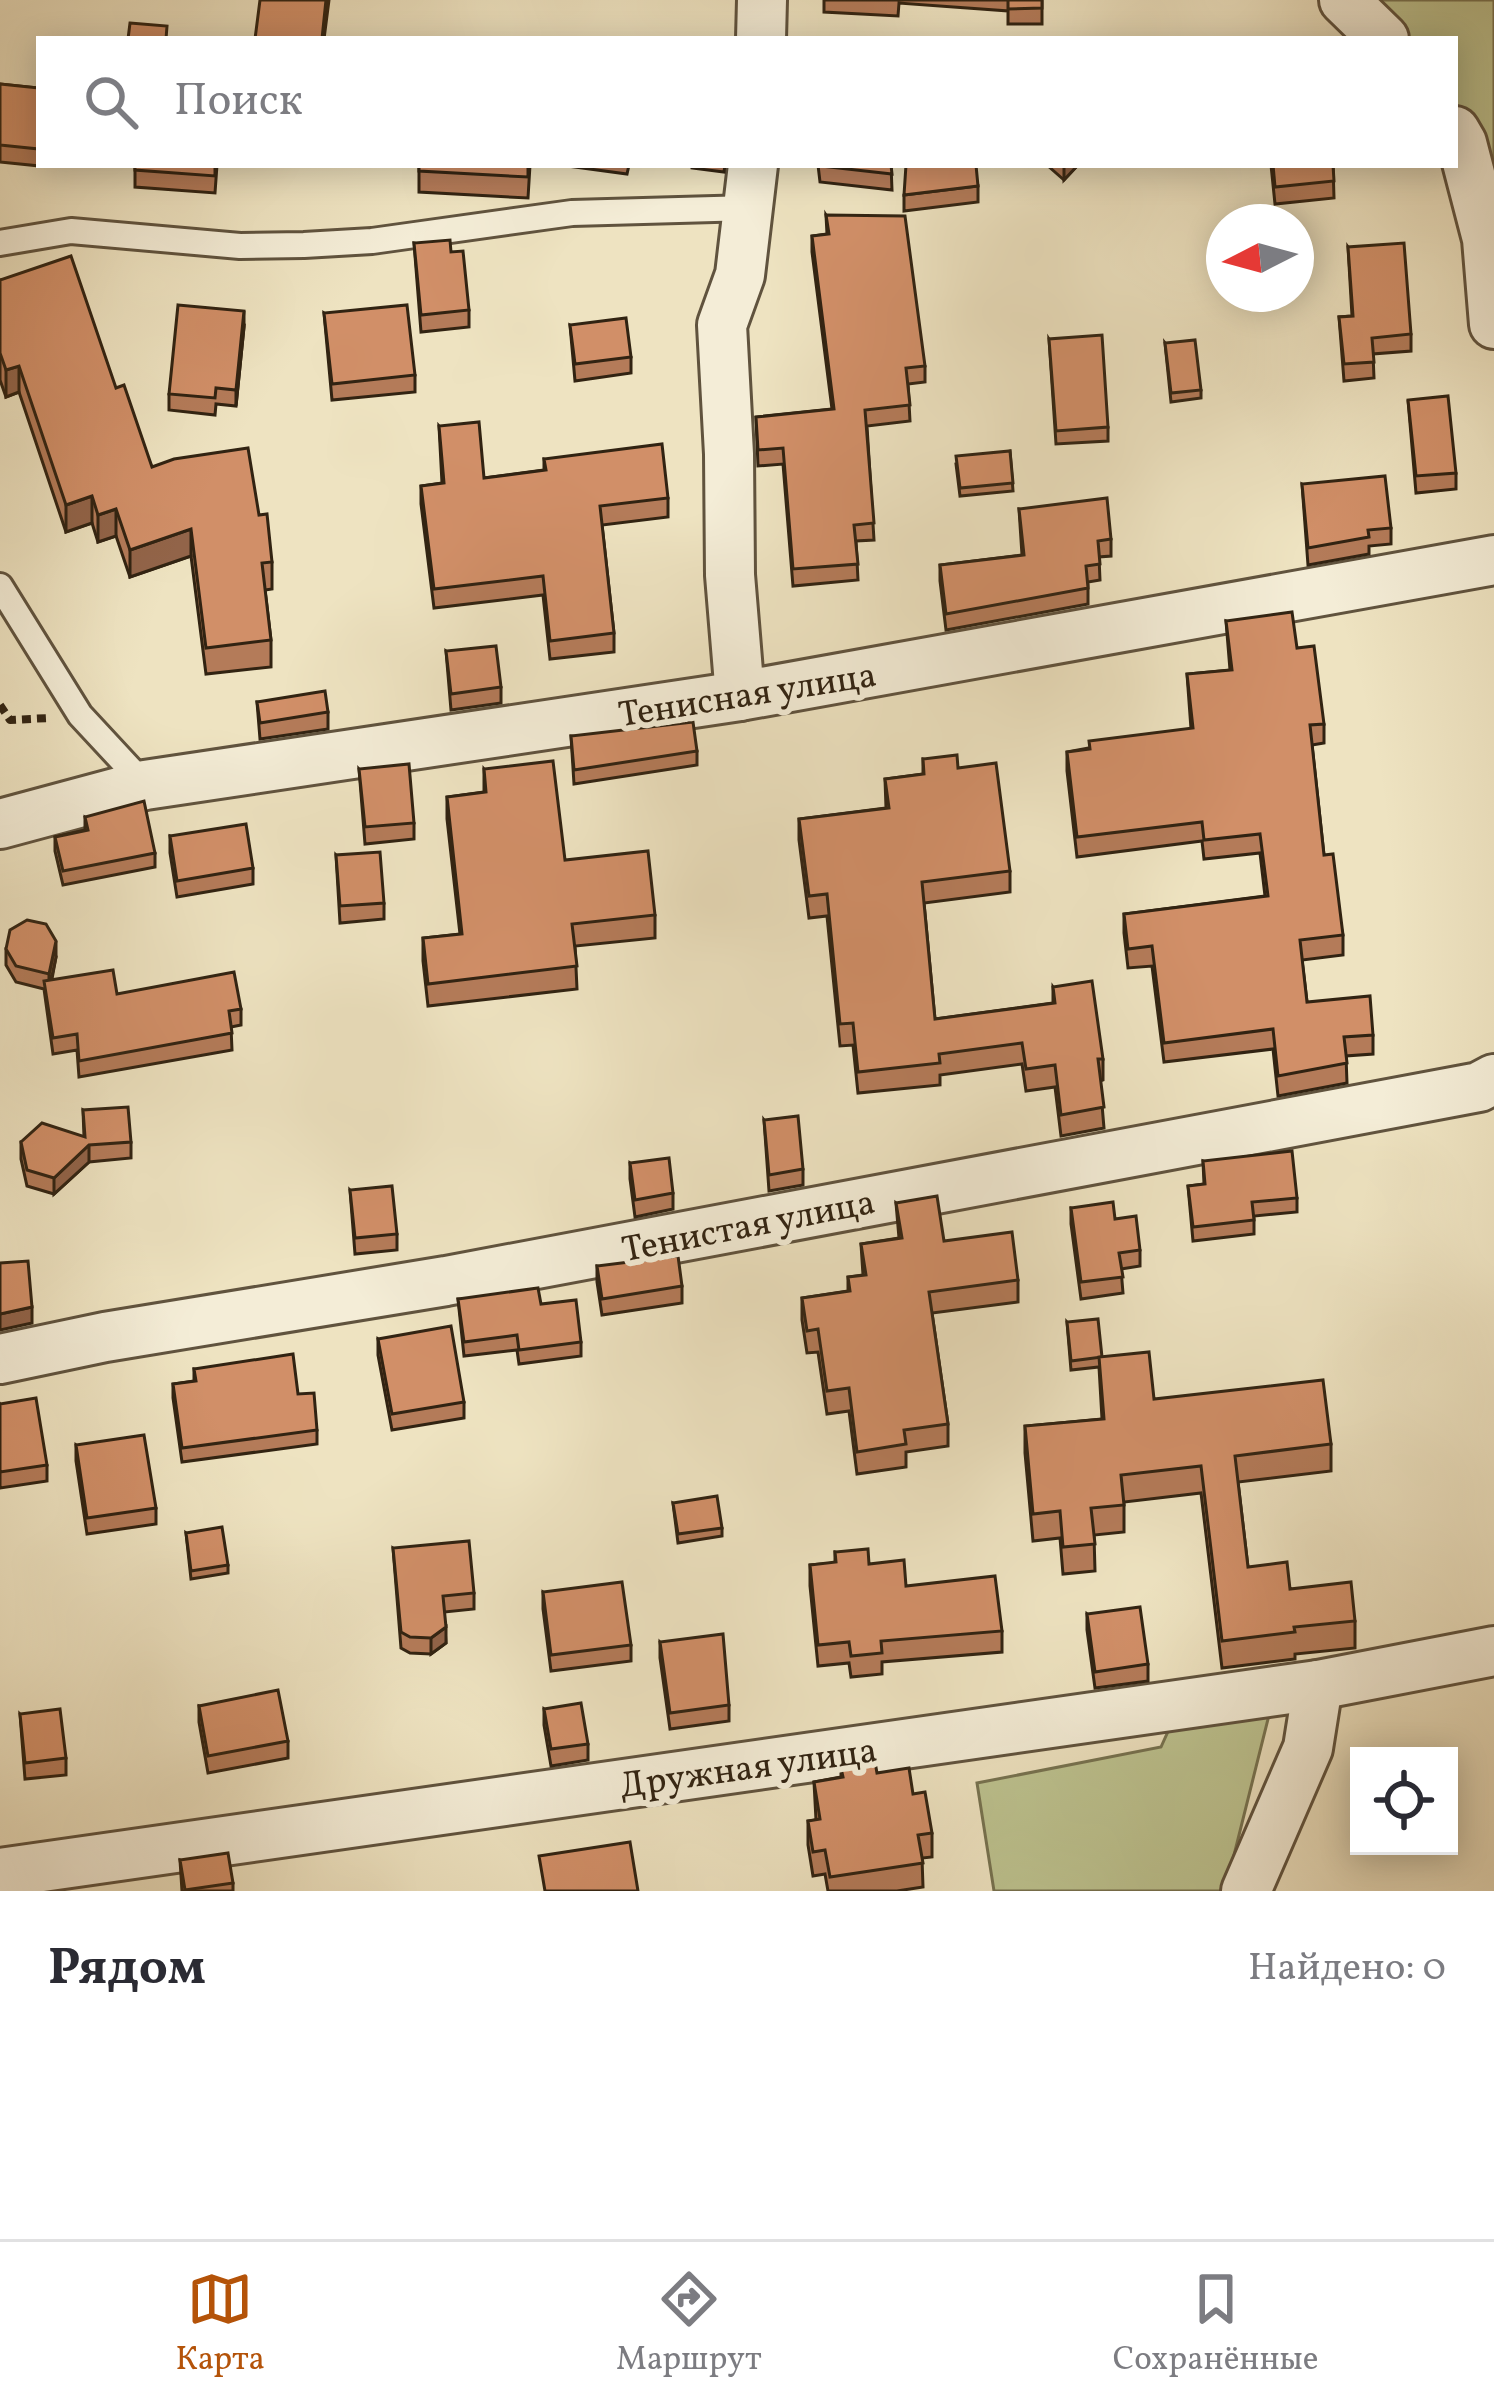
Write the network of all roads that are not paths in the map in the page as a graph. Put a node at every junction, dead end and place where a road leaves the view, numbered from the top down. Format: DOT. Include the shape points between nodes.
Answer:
graph roads {
  1 [pos="762,0"];
  2 [pos="1344,0"];
  3 [pos="761,36"];
  4 [pos="1381,36"];
  5 [pos="1458,136"];
  6 [pos="752,187"];
  7 [pos="0,243"];
  8 [pos="1494,324"];
  9 [pos="1494,560"];
  10 [pos="0,586"];
  11 [pos="740,696"];
  12 [pos="145,785"];
  13 [pos="0,824"];
  14 [pos="1494,1079"];
  15 [pos="0,1359"];
  16 [pos="1494,1651"];
  17 [pos="1318,1684"];
  18 [pos="0,1873"];
  19 [pos="1246,1891"];
  1 -- 3 [label="street"];
  2 -- 4 [label="street"];
  5 -- 8 [label="street" via="1487,239"];
  6 -- 7 [label="lane" via="371,241 240,246 71,230"];
  6 -- 11 [label="street" via="740,275 722,325"];
  9 -- 11 [label="street, Тенисная улица"];
  10 -- 12 [label="lane" via="80,716"];
  11 -- 12 [label="street, Тенисная улица"];
  12 -- 13 [label="street, Тенисная улица"];
  14 -- 15 [label="street, Тенистая улица"];
  16 -- 17 [label="street, Дружная улица"];
  17 -- 18 [label="street, Дружная улица"];
  17 -- 19 [label="street" via="1308,1748"];
}
